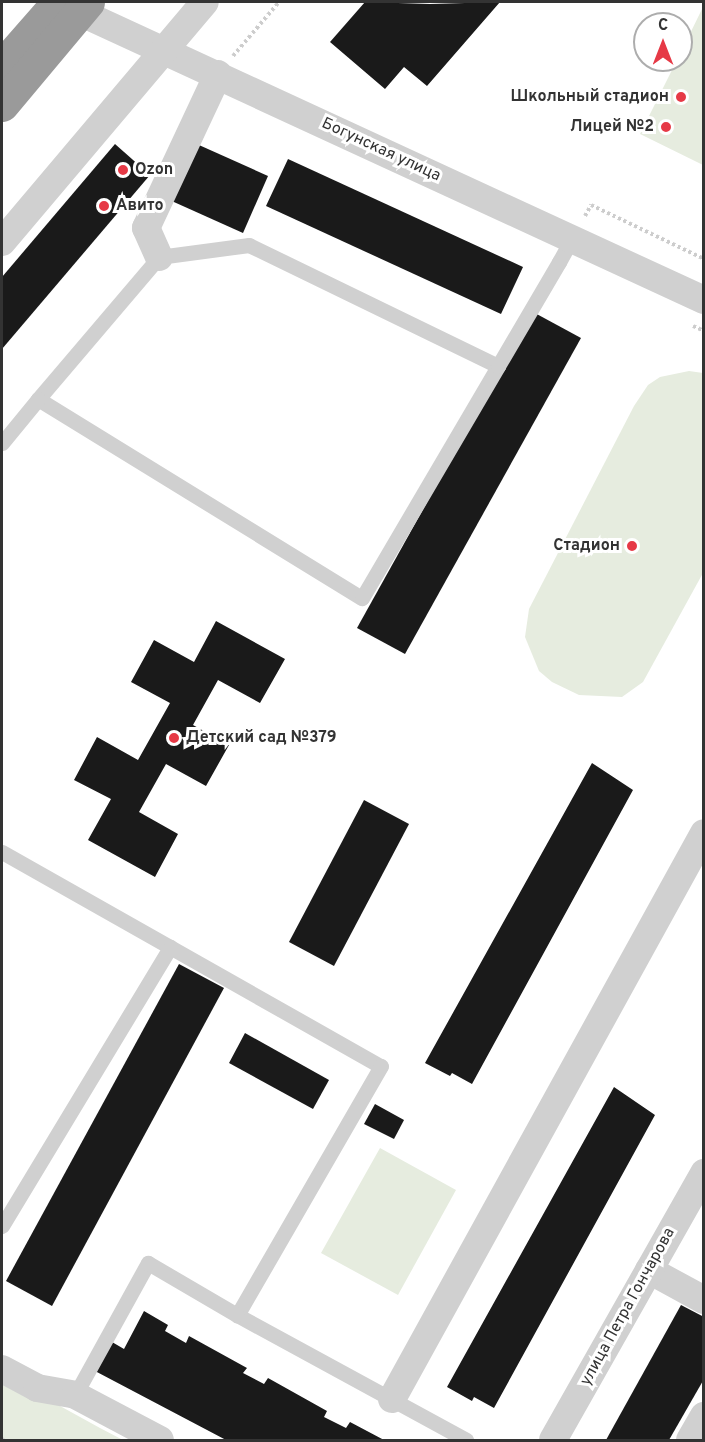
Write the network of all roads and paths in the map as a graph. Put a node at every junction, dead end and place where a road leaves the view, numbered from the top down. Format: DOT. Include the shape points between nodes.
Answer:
graph roads {
  1 [pos="205,2"];
  2 [pos="279,2"];
  3 [pos="68,4"];
  4 [pos="164,49"];
  5 [pos="2,66"];
  6 [pos="218,74"];
  7 [pos="2,105"];
  8 [pos="591,205"];
  9 [pos="572,239"];
  10 [pos="2,242"];
  11 [pos="159,257"];
  12 [pos="704,259"];
  13 [pos="704,300"];
  14 [pos="498,366"];
  15 [pos="38,399"];
  16 [pos="2,443"];
  17 [pos="704,833"];
  18 [pos="2,852"];
  19 [pos="170,947"];
  20 [pos="704,1173"];
  21 [pos="2,1226"];
  22 [pos="649,1270"];
  23 [pos="704,1300"];
  24 [pos="237,1315"];
  25 [pos="2,1369"];
  26 [pos="75,1395"];
  27 [pos="392,1399"];
  28 [pos="704,1416"];
  29 [pos="160,1440"];
  30 [pos="466,1440"];
  31 [pos="553,1440"];
  32 [pos="690,1440"];
  1 -- 4 [label="street"];
  2 -- 6 [label="path"];
  3 -- 4 [label="street, Богунская улица"];
  3 -- 5 [label="highway"];
  3 -- 7 [label="highway"];
  4 -- 6 [label="street, Богунская улица"];
  4 -- 10 [label="street"];
  6 -- 9 [label="street, Богунская улица"];
  6 -- 11 [label="street" via="146,228"];
  8 -- 12 [label="path"];
  9 -- 13 [label="street, Богунская улица"];
  9 -- 14 [label="lane"];
  11 -- 14 [label="lane" via="249,245"];
  11 -- 15 [label="lane"];
  14 -- 15 [label="lane" via="362,598"];
  15 -- 16 [label="lane"];
  17 -- 27 [label="street"];
  18 -- 19 [label="lane"];
  19 -- 21 [label="lane"];
  19 -- 24 [label="lane" via="381,1066"];
  20 -- 22 [label="street, улица Петра Гончарова"];
  22 -- 23 [label="street"];
  22 -- 31 [label="street, улица Петра Гончарова"];
  24 -- 26 [label="lane" via="148,1263"];
  24 -- 27 [label="lane"];
  25 -- 26 [label="street" via="37,1388"];
  26 -- 29 [label="street"];
  27 -- 30 [label="lane"];
  28 -- 32 [label="street"];
}
